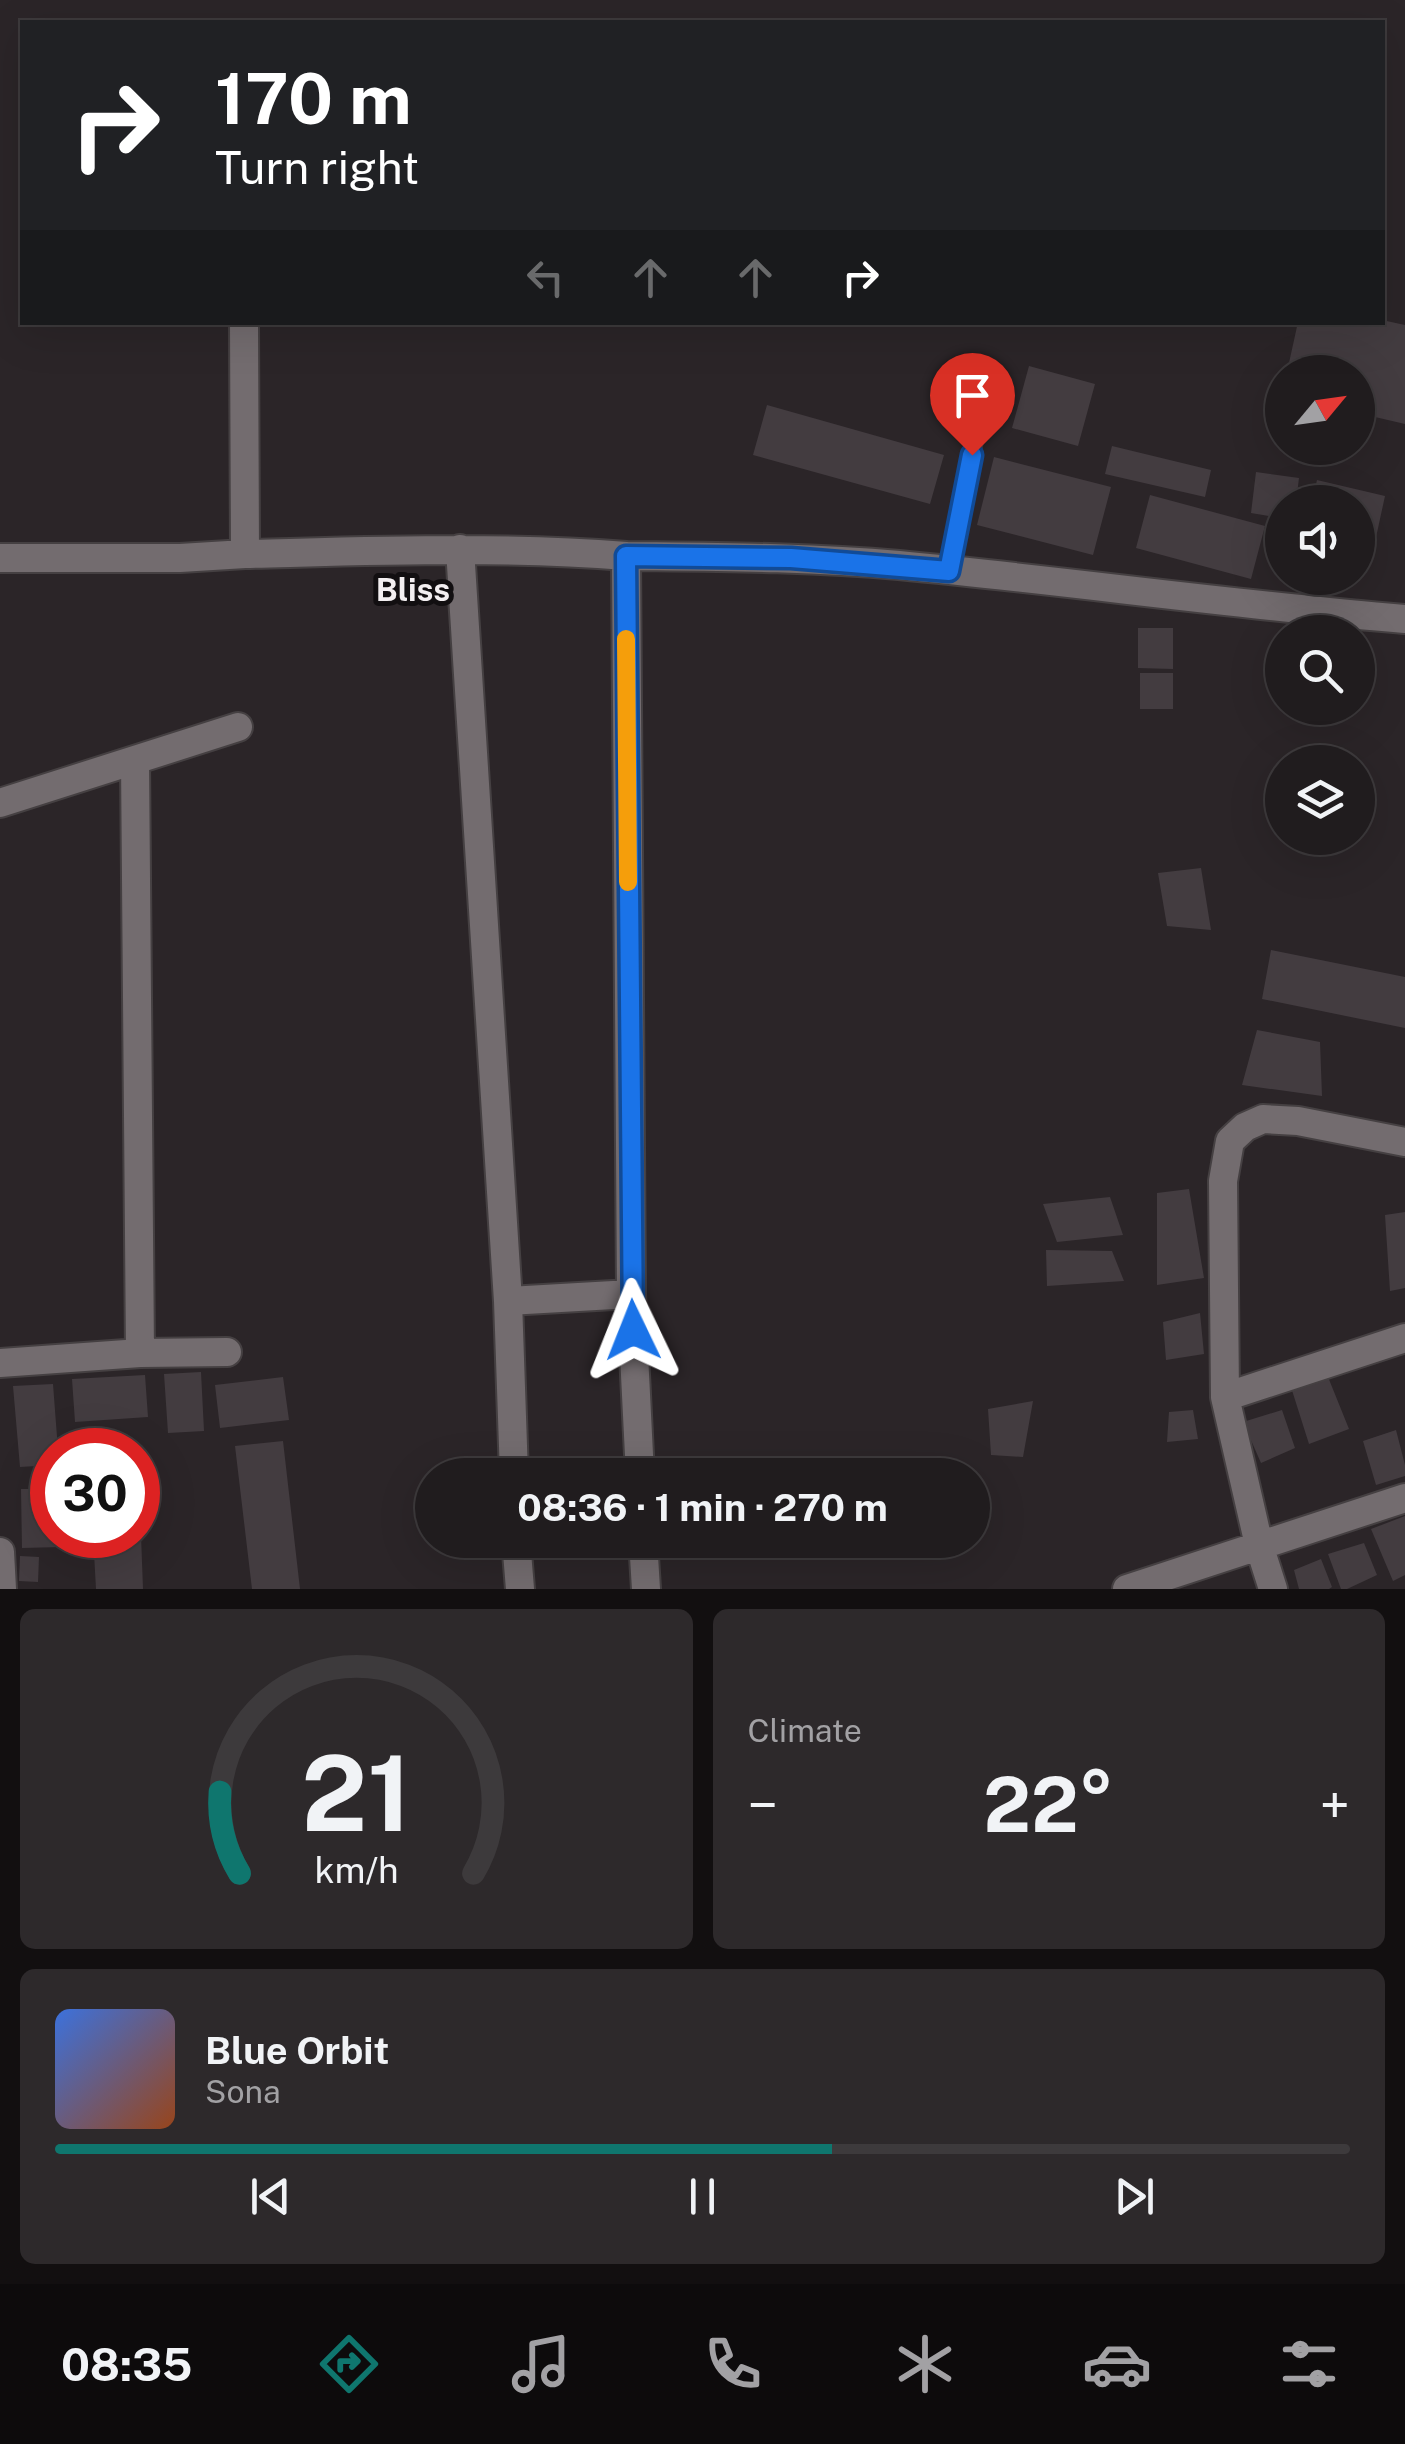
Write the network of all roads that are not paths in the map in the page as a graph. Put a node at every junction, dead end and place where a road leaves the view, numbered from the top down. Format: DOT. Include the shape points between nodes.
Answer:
graph roads {
  1 [pos="244,325"];
  2 [pos="987,377"];
  3 [pos="460,549"];
  4 [pos="245,554"];
  5 [pos="626,556"];
  6 [pos="0,558"];
  7 [pos="949,571"];
  8 [pos="1405,619"];
  9 [pos="238,727"];
  10 [pos="135,760"];
  11 [pos="0,803"];
  12 [pos="1405,1142"];
  13 [pos="631,1294"];
  14 [pos="508,1301"];
  15 [pos="1405,1338"];
  16 [pos="227,1352"];
  17 [pos="140,1353"];
  18 [pos="0,1363"];
  19 [pos="1225,1397"];
  20 [pos="513,1458"];
  21 [pos="639,1458"];
  22 [pos="1405,1498"];
  23 [pos="1259,1545"];
  24 [pos="0,1552"];
  25 [pos="517,1558"];
  26 [pos="644,1558"];
  27 [pos="2,1589"];
  28 [pos="520,1589"];
  29 [pos="646,1589"];
  30 [pos="1128,1589"];
  31 [pos="1273,1589"];
  1 -- 4 [label="street"];
  2 -- 7 [label="lane"];
  3 -- 4 [label="street"];
  3 -- 5 [label="street"];
  3 -- 14 [label="street"];
  4 -- 6 [label="street"];
  5 -- 7 [label="street" via="791,558"];
  5 -- 13 [label="street"];
  7 -- 8 [label="street"];
  9 -- 10 [label="street"];
  10 -- 11 [label="street"];
  10 -- 17 [label="street"];
  12 -- 19 [label="street" via="1263,1119 1230,1142 1223,1181"];
  13 -- 14 [label="street"];
  13 -- 21 [label="street"];
  14 -- 20 [label="street"];
  15 -- 19 [label="street"];
  16 -- 17 [label="street"];
  17 -- 18 [label="street"];
  19 -- 23 [label="street"];
  22 -- 23 [label="street"];
  23 -- 30 [label="street"];
  23 -- 31 [label="street"];
  24 -- 27 [label="street"];
  25 -- 28 [label="street"];
  26 -- 29 [label="street"];
}
